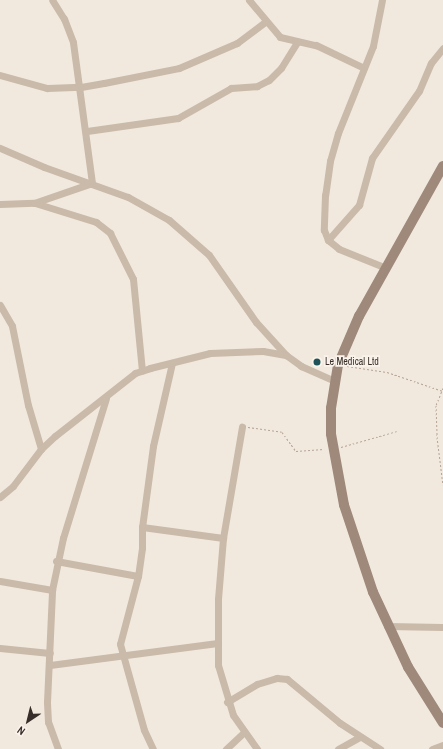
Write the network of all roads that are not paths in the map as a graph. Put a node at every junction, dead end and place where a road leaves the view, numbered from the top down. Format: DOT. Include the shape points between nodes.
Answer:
graph roads {
  1 [pos="52,0"];
  2 [pos="249,0"];
  3 [pos="382,0"];
  4 [pos="266,21"];
  5 [pos="297,42"];
  6 [pos="443,48"];
  7 [pos="364,68"];
  8 [pos="0,74"];
  9 [pos="81,88"];
  10 [pos="87,131"];
  11 [pos="0,148"];
  12 [pos="443,166"];
  13 [pos="92,183"];
  14 [pos="34,202"];
  15 [pos="0,204"];
  16 [pos="328,240"];
  17 [pos="386,268"];
  18 [pos="0,305"];
  19 [pos="286,355"];
  20 [pos="172,363"];
  21 [pos="142,371"];
  22 [pos="334,381"];
  23 [pos="106,398"];
  24 [pos="242,427"];
  25 [pos="41,449"];
  26 [pos="0,497"];
  27 [pos="142,527"];
  28 [pos="223,538"];
  29 [pos="56,561"];
  30 [pos="138,576"];
  31 [pos="0,581"];
  32 [pos="52,590"];
  33 [pos="387,626"];
  34 [pos="443,626"];
  35 [pos="218,643"];
  36 [pos="0,648"];
  37 [pos="50,652"];
  38 [pos="122,655"];
  39 [pos="50,665"];
  40 [pos="227,702"];
  41 [pos="443,723"];
  42 [pos="244,733"];
  43 [pos="360,737"];
  44 [pos="443,745"];
  45 [pos="58,749"];
  46 [pos="153,749"];
  47 [pos="226,749"];
  48 [pos="257,749"];
  49 [pos="338,749"];
  50 [pos="380,749"];
  51 [pos="432,749"];
  1 -- 9 [label="street" via="73,42"];
  2 -- 4 [label="street"];
  3 -- 7 [label="street" via="373,46"];
  4 -- 5 [label="street" via="280,37"];
  4 -- 9 [label="street" via="237,43 179,68"];
  5 -- 7 [label="street" via="316,45"];
  5 -- 10 [label="street" via="281,68 269,80 257,86 231,88 178,118"];
  6 -- 16 [label="street" via="431,63 419,91 372,158 359,205"];
  7 -- 16 [label="street" via="338,133 330,161 325,195 324,230"];
  8 -- 9 [label="street" via="47,88"];
  9 -- 10 [label="street"];
  10 -- 13 [label="street"];
  11 -- 13 [label="street"];
  12 -- 17 [label="main road"];
  13 -- 14 [label="street"];
  13 -- 19 [label="street" via="128,197 185,231 209,255 256,322"];
  14 -- 15 [label="street"];
  14 -- 21 [label="street" via="96,222 110,233 133,278"];
  16 -- 17 [label="street" via="339,249"];
  17 -- 22 [label="main road" via="359,316 338,364"];
  18 -- 25 [label="street" via="12,326 26,398"];
  19 -- 20 [label="street" via="231,351 210,353"];
  19 -- 22 [label="street" via="301,366"];
  20 -- 21 [label="street"];
  20 -- 27 [label="street" via="153,446"];
  21 -- 23 [label="street" via="122,383"];
  22 -- 33 [label="main road" via="331,408 333,448 344,505"];
  23 -- 25 [label="street"];
  23 -- 29 [label="street" via="96,423"];
  24 -- 28 [label="street"];
  25 -- 26 [label="street" via="13,486"];
  27 -- 28 [label="street"];
  27 -- 30 [label="street"];
  28 -- 35 [label="street" via="218,599"];
  29 -- 30 [label="street"];
  29 -- 32 [label="street"];
  30 -- 38 [label="street" via="122,630"];
  31 -- 32 [label="street"];
  32 -- 37 [label="street"];
  33 -- 34 [label="street"];
  33 -- 41 [label="main road" via="408,667"];
  35 -- 38 [label="street"];
  35 -- 40 [label="street" via="218,665"];
  36 -- 37 [label="street"];
  37 -- 39 [label="street"];
  38 -- 39 [label="street"];
  38 -- 46 [label="street" via="144,730"];
  39 -- 45 [label="street" via="48,722"];
  40 -- 42 [label="street"];
  40 -- 43 [label="street" via="257,684 277,678 286,679"];
  42 -- 47 [label="street"];
  42 -- 48 [label="street"];
  43 -- 49 [label="street"];
  43 -- 50 [label="street"];
  44 -- 51 [label="street"];
}
